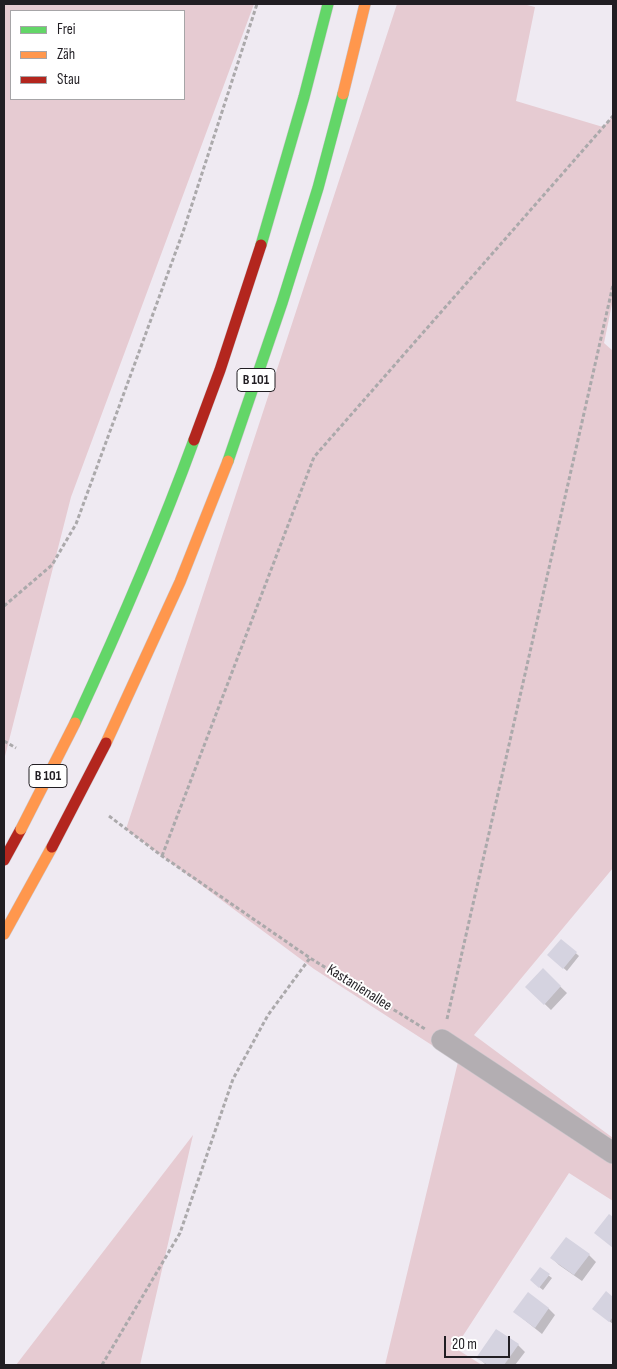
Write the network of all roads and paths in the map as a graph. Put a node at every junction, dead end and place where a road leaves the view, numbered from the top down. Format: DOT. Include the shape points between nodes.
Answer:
graph roads {
  1 [pos="257,4"];
  2 [pos="328,4"];
  3 [pos="365,4"];
  4 [pos="613,116"];
  5 [pos="613,285"];
  6 [pos="4,606"];
  7 [pos="4,741"];
  8 [pos="16,748"];
  9 [pos="109,816"];
  10 [pos="162,856"];
  11 [pos="4,860"];
  12 [pos="4,934"];
  13 [pos="310,958"];
  14 [pos="442,1040"];
  15 [pos="613,1153"];
  16 [pos="102,1365"];
  1 -- 6 [label="path" via="183,232 76,524 52,565"];
  2 -- 11 [label="highway, B 101, bridge" via="274,204 235,329 179,482 75,723"];
  3 -- 12 [label="highway, B 101, bridge" via="318,188 224,471 180,582 106,743"];
  4 -- 10 [label="path" via="314,457"];
  5 -- 14 [label="path"];
  7 -- 8 [label="path"];
  9 -- 10 [label="path, Kastanienallee"];
  10 -- 13 [label="path, Kastanienallee"];
  13 -- 14 [label="path, Kastanienallee"];
  13 -- 16 [label="path" via="268,1015 233,1079 180,1233"];
  14 -- 15 [label="street"];
}
